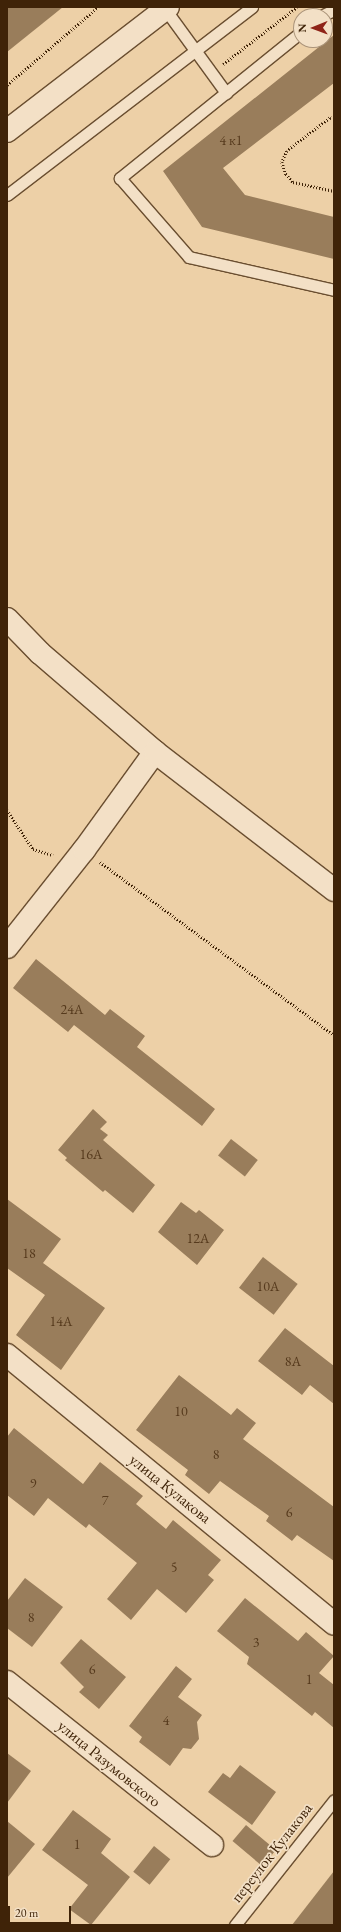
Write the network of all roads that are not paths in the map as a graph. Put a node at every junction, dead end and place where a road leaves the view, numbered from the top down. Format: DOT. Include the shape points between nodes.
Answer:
graph roads {
  1 [pos="252,7"];
  2 [pos="167,8"];
  3 [pos="293,39"];
  4 [pos="196,50"];
  5 [pos="226,93"];
  6 [pos="7,131"];
  7 [pos="7,195"];
  8 [pos="334,290"];
  9 [pos="7,619"];
  10 [pos="155,752"];
  11 [pos="334,890"];
  12 [pos="7,947"];
  13 [pos="7,1355"];
  14 [pos="334,1624"];
  15 [pos="7,1682"];
  16 [pos="334,1800"];
  17 [pos="212,1845"];
  18 [pos="236,1925"];
  1 -- 4 [label="lane"];
  2 -- 4 [label="lane"];
  2 -- 6 [label="street"];
  3 -- 5 [label="lane"];
  4 -- 5 [label="lane"];
  4 -- 7 [label="lane"];
  5 -- 8 [label="lane" via="120,178 189,257"];
  9 -- 10 [label="street" via="40,653"];
  10 -- 11 [label="street"];
  10 -- 12 [label="street" via="84,850"];
  13 -- 14 [label="street, улица Кулакова"];
  15 -- 17 [label="street, улица Разумовского"];
  16 -- 18 [label="lane, переулок Кулакова"];
}
